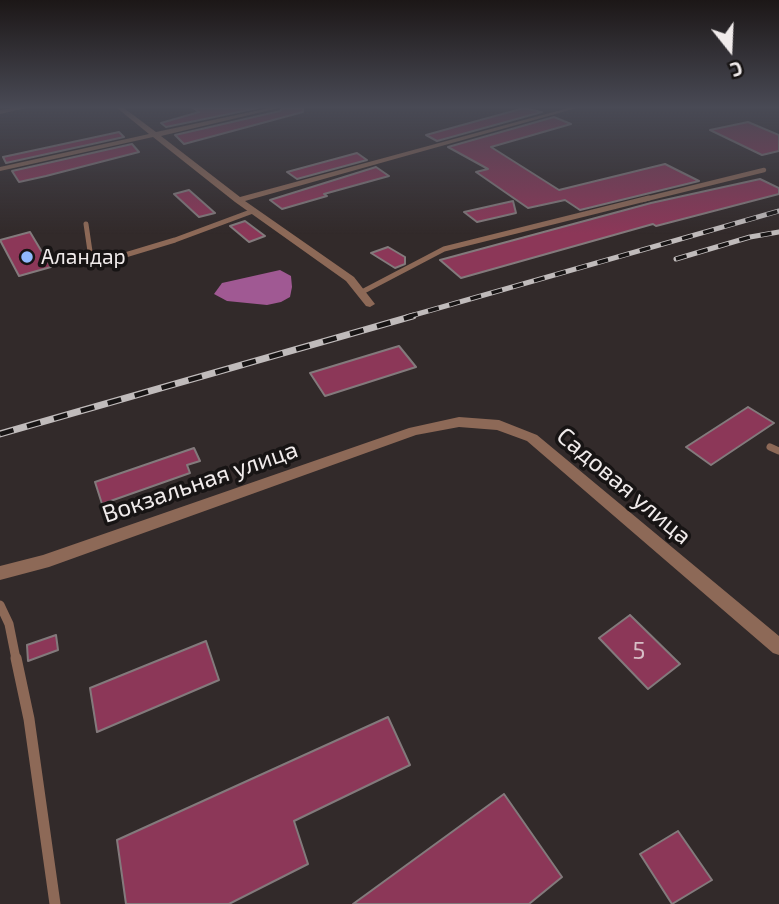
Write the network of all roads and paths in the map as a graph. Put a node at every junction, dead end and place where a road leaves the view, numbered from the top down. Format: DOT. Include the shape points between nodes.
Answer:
graph roads {
  1 [pos="84,150"];
  2 [pos="176,150"];
  3 [pos="420,150"];
  4 [pos="0,169"];
  5 [pos="764,170"];
  6 [pos="239,200"];
  7 [pos="253,211"];
  8 [pos="86,224"];
  9 [pos="360,293"];
  10 [pos="370,304"];
  11 [pos="414,431"];
  12 [pos="770,447"];
  13 [pos="779,451"];
  14 [pos="0,573"];
  15 [pos="0,604"];
  16 [pos="779,647"];
  17 [pos="55,904"];
  1 -- 4 [label="street"];
  2 -- 6 [label="street"];
  3 -- 6 [label="street"];
  5 -- 9 [label="lane" via="444,249"];
  6 -- 7 [label="street"];
  7 -- 8 [label="lane" via="92,265"];
  7 -- 9 [label="street" via="350,279"];
  9 -- 10 [label="street"];
  11 -- 14 [label="street, Вокзальная улица" via="43,562"];
  11 -- 16 [label="street, Садовая улица" via="459,422 499,425 532,438"];
  12 -- 13 [label="lane"];
  15 -- 17 [label="lane" via="9,624 29,719"];
}
